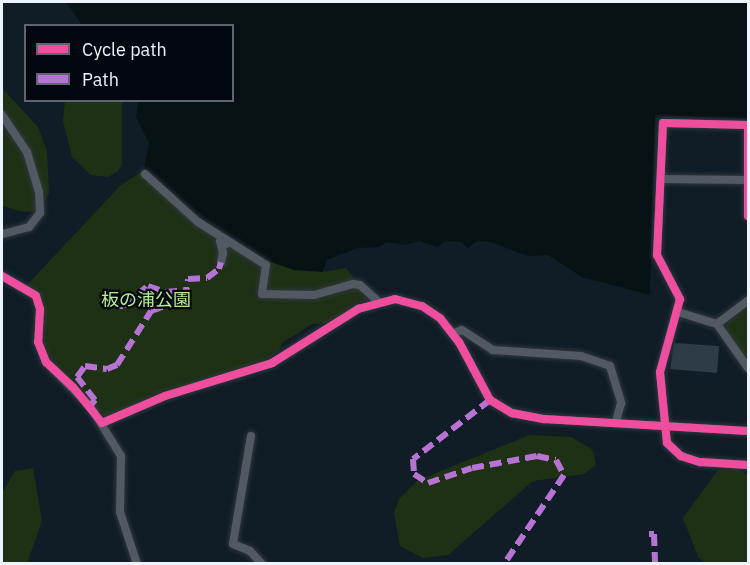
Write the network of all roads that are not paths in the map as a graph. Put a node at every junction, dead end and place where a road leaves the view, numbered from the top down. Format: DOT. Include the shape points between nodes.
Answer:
graph roads {
  1 [pos="2,115"];
  2 [pos="145,174"];
  3 [pos="661,179"];
  4 [pos="746,180"];
  5 [pos="748,216"];
  6 [pos="2,234"];
  7 [pos="231,246"];
  8 [pos="221,262"];
  9 [pos="2,276"];
  10 [pos="378,301"];
  11 [pos="748,301"];
  12 [pos="678,312"];
  13 [pos="717,324"];
  14 [pos="453,333"];
  15 [pos="748,368"];
  16 [pos="616,422"];
  17 [pos="102,423"];
  18 [pos="667,425"];
  19 [pos="748,431"];
  20 [pos="251,436"];
  21 [pos="748,465"];
  22 [pos="137,564"];
  23 [pos="262,564"];
  1 -- 6 [label="street" via="27,152 39,192 40,213 29,227"];
  2 -- 7 [label="street"];
  3 -- 4 [label="street"];
  3 -- 4 [label="street" via="663,123 748,125"];
  3 -- 12 [label="street" via="657,255 676,286"];
  4 -- 5 [label="street"];
  7 -- 8 [label="street" via="220,242 224,253"];
  7 -- 10 [label="street" via="266,265 262,294 314,295 353,284 360,285"];
  9 -- 17 [label="street" via="36,296 40,309 38,342 46,363 73,387"];
  10 -- 14 [label="street" via="395,299 422,306"];
  10 -- 17 [label="street" via="358,309 272,363 165,396"];
  11 -- 13 [label="street"];
  12 -- 13 [label="street"];
  12 -- 18 [label="street" via="662,356 659,389"];
  13 -- 15 [label="street"];
  14 -- 16 [label="street" via="478,384 494,404 530,418"];
  14 -- 16 [label="street" via="462,330 493,350 580,356 610,366 621,403"];
  16 -- 18 [label="street"];
  17 -- 22 [label="street" via="121,456 120,512"];
  18 -- 19 [label="street"];
  18 -- 21 [label="street" via="667,443 681,456 700,462"];
  20 -- 23 [label="street" via="233,544 250,551"];
}
